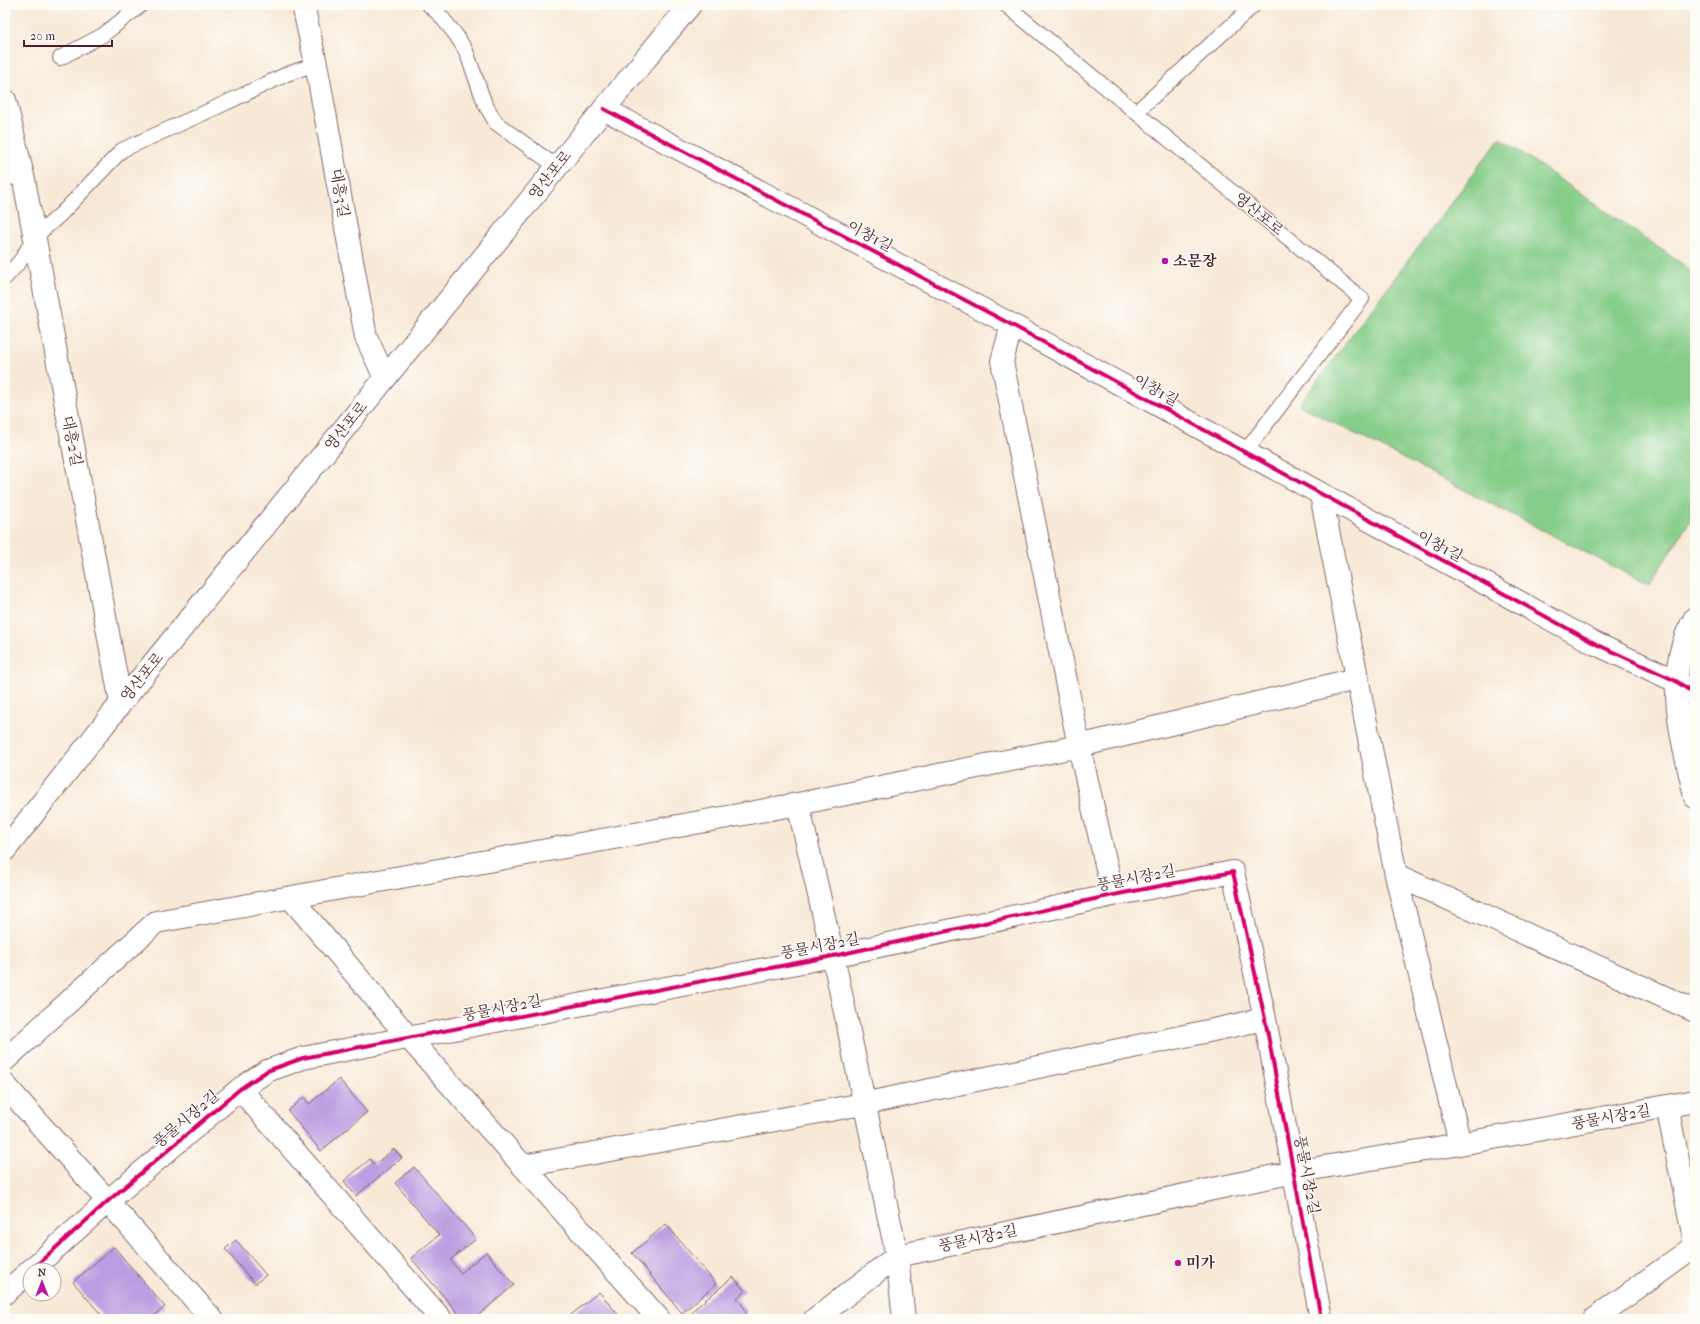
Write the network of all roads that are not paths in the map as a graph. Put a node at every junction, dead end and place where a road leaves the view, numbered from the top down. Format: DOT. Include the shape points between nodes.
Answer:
graph roads {
  1 [pos="141,5"];
  2 [pos="304,5"];
  3 [pos="429,5"];
  4 [pos="690,5"];
  5 [pos="1006,5"];
  6 [pos="1254,5"];
  7 [pos="60,58"];
  8 [pos="316,64"];
  9 [pos="5,100"];
  10 [pos="604,109"];
  11 [pos="1136,112"];
  12 [pos="557,167"];
  13 [pos="14,178"];
  14 [pos="34,238"];
  15 [pos="5,278"];
  16 [pos="1012,325"];
  17 [pos="385,378"];
  18 [pos="1244,452"];
  19 [pos="1321,495"];
  20 [pos="1695,618"];
  21 [pos="1356,679"];
  22 [pos="1676,681"];
  23 [pos="1695,694"];
  24 [pos="121,703"];
  25 [pos="1079,746"];
  26 [pos="1695,798"];
  27 [pos="798,804"];
  28 [pos="5,850"];
  29 [pos="1396,875"];
  30 [pos="1113,895"];
  31 [pos="290,898"];
  32 [pos="833,956"];
  33 [pos="1695,1011"];
  34 [pos="1265,1019"];
  35 [pos="409,1038"];
  36 [pos="5,1060"];
  37 [pos="5,1085"];
  38 [pos="240,1089"];
  39 [pos="1695,1101"];
  40 [pos="863,1104"];
  41 [pos="1667,1106"];
  42 [pos="1460,1144"];
  43 [pos="523,1166"];
  44 [pos="1294,1172"];
  45 [pos="108,1201"];
  46 [pos="1695,1243"];
  47 [pos="1695,1246"];
  48 [pos="897,1256"];
  49 [pos="39,1262"];
  50 [pos="22,1277"];
  51 [pos="5,1293"];
  52 [pos="212,1319"];
  53 [pos="441,1319"];
  54 [pos="659,1319"];
  55 [pos="815,1319"];
  56 [pos="904,1319"];
  57 [pos="1321,1319"];
  58 [pos="1594,1319"];
  1 -- 7 [label="lane" via="104,35"];
  2 -- 8 [label="street, 대흥3길"];
  3 -- 12 [label="lane" via="440,14 466,51 485,104 496,123"];
  4 -- 10 [label="street, 영산포로"];
  5 -- 11 [label="lane, 영산포로"];
  6 -- 11 [label="lane"];
  8 -- 14 [label="lane" via="286,74 122,150"];
  8 -- 17 [label="street, 대흥3길" via="366,337"];
  9 -- 13 [label="street, 대흥2길"];
  10 -- 12 [label="street, 영산포로"];
  10 -- 16 [label="street, 이창1길"];
  11 -- 18 [label="lane, 영산포로" via="1362,299"];
  12 -- 17 [label="street, 영산포로"];
  13 -- 14 [label="street, 대흥2길"];
  14 -- 15 [label="lane" via="21,260"];
  14 -- 24 [label="street, 대흥2길"];
  16 -- 18 [label="street, 이창1길"];
  16 -- 25 [label="street" via="1002,361"];
  17 -- 24 [label="street, 영산포로"];
  18 -- 19 [label="street, 이창1길"];
  19 -- 21 [label="street"];
  19 -- 22 [label="street, 이창1길" via="1596,644"];
  20 -- 22 [label="street" via="1681,651"];
  21 -- 25 [label="street"];
  21 -- 29 [label="street"];
  22 -- 23 [label="street, 이창1길"];
  22 -- 26 [label="street" via="1681,729"];
  24 -- 28 [label="street, 영산포로"];
  25 -- 27 [label="street"];
  25 -- 30 [label="street"];
  27 -- 31 [label="street"];
  27 -- 32 [label="street, 풍물시장2길"];
  29 -- 33 [label="street"];
  29 -- 42 [label="street"];
  30 -- 32 [label="street, 풍물시장2길"];
  30 -- 34 [label="street, 풍물시장2길" via="1233,872"];
  31 -- 35 [label="street"];
  31 -- 36 [label="street" via="156,922"];
  32 -- 35 [label="street, 풍물시장2길"];
  32 -- 40 [label="street, 풍물시장2길"];
  34 -- 40 [label="street"];
  34 -- 44 [label="street, 풍물시장2길"];
  35 -- 38 [label="street, 풍물시장2길" via="303,1058 267,1071"];
  35 -- 43 [label="street"];
  37 -- 45 [label="street"];
  38 -- 45 [label="street, 풍물시장2길"];
  38 -- 53 [label="street, 풍물시장2길"];
  39 -- 41 [label="street, 풍물시장2길"];
  40 -- 43 [label="street"];
  40 -- 48 [label="street, 풍물시장2길"];
  41 -- 42 [label="street, 풍물시장2길"];
  41 -- 46 [label="street, 풍물시장2길"];
  42 -- 44 [label="street, 풍물시장2길"];
  43 -- 54 [label="street"];
  44 -- 48 [label="street, 풍물시장2길"];
  44 -- 57 [label="street, 풍물시장2길"];
  45 -- 49 [label="street, 풍물시장2길"];
  45 -- 52 [label="street"];
  47 -- 58 [label="street"];
  48 -- 55 [label="street, 풍물시장2길"];
  48 -- 56 [label="street, 풍물시장2길"];
  50 -- 51 [label="street, 풍물시장2길"];
}
